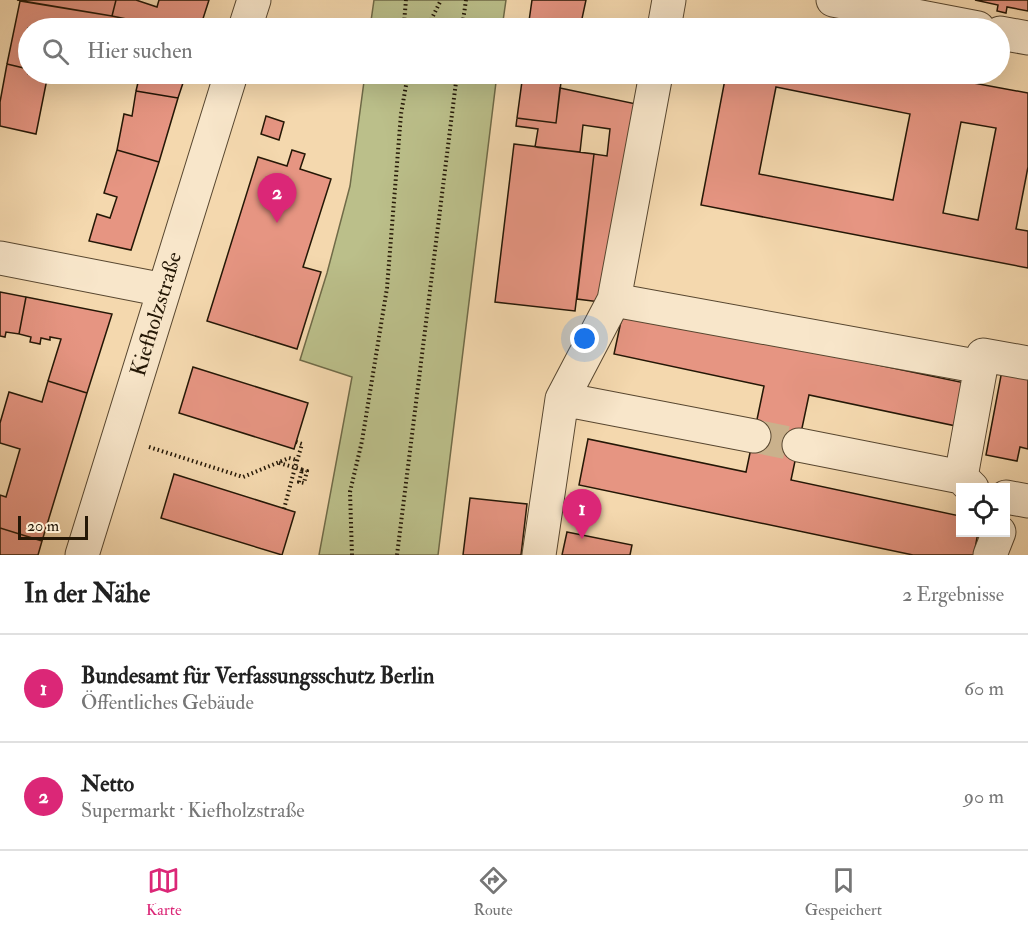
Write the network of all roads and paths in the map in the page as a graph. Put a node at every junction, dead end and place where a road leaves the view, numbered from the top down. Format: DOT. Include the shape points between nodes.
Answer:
graph roads {
  1 [pos="254,0"];
  2 [pos="406,0"];
  3 [pos="441,0"];
  4 [pos="466,0"];
  5 [pos="669,0"];
  6 [pos="833,0"];
  7 [pos="248,18"];
  8 [pos="404,18"];
  9 [pos="433,18"];
  10 [pos="463,18"];
  11 [pos="666,18"];
  12 [pos="926,18"];
  13 [pos="1010,35"];
  14 [pos="1028,38"];
  15 [pos="228,84"];
  16 [pos="406,84"];
  17 [pos="456,84"];
  18 [pos="654,84"];
  19 [pos="0,258"];
  20 [pos="164,290"];
  21 [pos="614,300"];
  22 [pos="1028,363"];
  23 [pos="981,367"];
  24 [pos="562,399"];
  25 [pos="754,436"];
  26 [pos="296,442"];
  27 [pos="799,445"];
  28 [pos="149,447"];
  29 [pos="297,460"];
  30 [pos="278,463"];
  31 [pos="295,468"];
  32 [pos="966,482"];
  33 [pos="284,509"];
  34 [pos="997,537"];
  35 [pos="82,555"];
  36 [pos="352,555"];
  37 [pos="397,555"];
  38 [pos="539,555"];
  39 [pos="990,555"];
  1 -- 7 [label="street"];
  2 -- 8 [label="path"];
  3 -- 9 [label="path"];
  4 -- 10 [label="path"];
  5 -- 11 [label="street"];
  6 -- 12 [label="street"];
  13 -- 14 [label="street"];
  15 -- 20 [label="street, Kiefholzstraße"];
  16 -- 36 [label="path" via="387,288 350,492"];
  17 -- 37 [label="path"];
  18 -- 21 [label="street"];
  19 -- 20 [label="street"];
  20 -- 35 [label="street, Kiefholzstraße"];
  21 -- 23 [label="street"];
  21 -- 24 [label="street"];
  22 -- 23 [label="street" via="983,355"];
  23 -- 32 [label="street"];
  24 -- 25 [label="street"];
  24 -- 38 [label="street"];
  26 -- 29 [label="path, bridge" via="302,444"];
  27 -- 32 [label="street"];
  28 -- 30 [label="path" via="243,477"];
  29 -- 30 [label="path" via="289,458"];
  29 -- 31 [label="path, bridge"];
  30 -- 31 [label="path, bridge" via="305,470"];
  31 -- 33 [label="path, bridge"];
  34 -- 39 [label="street"];
}
